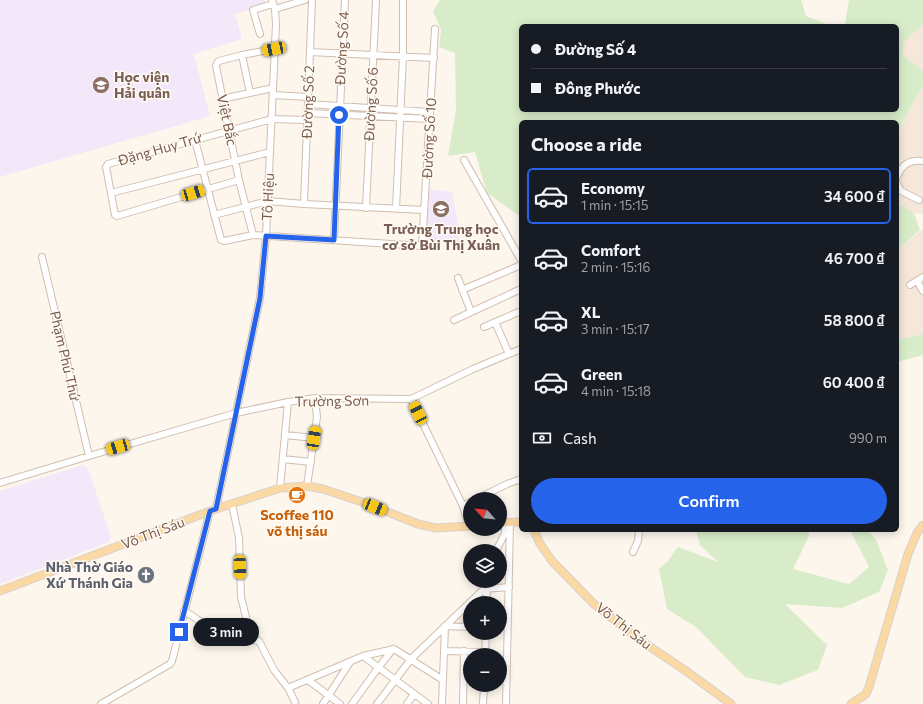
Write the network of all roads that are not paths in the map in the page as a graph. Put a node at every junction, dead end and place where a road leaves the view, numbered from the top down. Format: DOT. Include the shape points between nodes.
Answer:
graph roads {
  1 [pos="305,0"];
  2 [pos="312,0"];
  3 [pos="345,0"];
  4 [pos="376,0"];
  5 [pos="404,0"];
  6 [pos="273,4"];
  7 [pos="435,29"];
  8 [pos="260,34"];
  9 [pos="274,49"];
  10 [pos="310,52"];
  11 [pos="342,54"];
  12 [pos="242,55"];
  13 [pos="373,55"];
  14 [pos="403,56"];
  15 [pos="434,58"];
  16 [pos="273,88"];
  17 [pos="250,93"];
  18 [pos="273,95"];
  19 [pos="308,97"];
  20 [pos="222,99"];
  21 [pos="308,104"];
  22 [pos="340,106"];
  23 [pos="371,108"];
  24 [pos="400,110"];
  25 [pos="430,112"];
  26 [pos="308,113"];
  27 [pos="339,115"];
  28 [pos="370,116"];
  29 [pos="400,118"];
  30 [pos="272,119"];
  31 [pos="430,119"];
  32 [pos="307,120"];
  33 [pos="230,130"];
  34 [pos="194,140"];
  35 [pos="270,152"];
  36 [pos="464,160"];
  37 [pos="236,161"];
  38 [pos="923,161"];
  39 [pos="202,170"];
  40 [pos="899,174"];
  41 [pos="239,180"];
  42 [pos="899,188"];
  43 [pos="207,189"];
  44 [pos="112,193"];
  45 [pos="919,200"];
  46 [pos="268,201"];
  47 [pos="304,204"];
  48 [pos="336,206"];
  49 [pos="246,207"];
  50 [pos="366,208"];
  51 [pos="396,209"];
  52 [pos="424,210"];
  53 [pos="214,215"];
  54 [pos="253,235"];
  55 [pos="266,236"];
  56 [pos="334,240"];
  57 [pos="519,256"];
  58 [pos="42,257"];
  59 [pos="519,266"];
  60 [pos="923,277"];
  61 [pos="458,278"];
  62 [pos="917,281"];
  63 [pos="910,285"];
  64 [pos="462,290"];
  65 [pos="519,290"];
  66 [pos="923,291"];
  67 [pos="470,312"];
  68 [pos="519,312"];
  69 [pos="454,320"];
  70 [pos="494,322"];
  71 [pos="484,327"];
  72 [pos="519,350"];
  73 [pos="510,354"];
  74 [pos="315,398"];
  75 [pos="411,400"];
  76 [pos="288,402"];
  77 [pos="236,414"];
  78 [pos="285,435"];
  79 [pos="314,438"];
  80 [pos="89,456"];
  81 [pos="283,459"];
  82 [pos="311,462"];
  83 [pos="519,480"];
  84 [pos="0,483"];
  85 [pos="307,486"];
  86 [pos="280,488"];
  87 [pos="491,492"];
  88 [pos="232,504"];
  89 [pos="463,506"];
  90 [pos="213,510"];
  91 [pos="519,522"];
  92 [pos="507,523"];
  93 [pos="923,525"];
  94 [pos="463,526"];
  95 [pos="535,532"];
  96 [pos="639,532"];
  97 [pos="506,536"];
  98 [pos="633,552"];
  99 [pos="509,587"];
  100 [pos="485,589"];
  101 [pos="0,591"];
  102 [pos="486,596"];
  103 [pos="184,611"];
  104 [pos="445,626"];
  105 [pos="463,627"];
  106 [pos="508,628"];
  107 [pos="216,636"];
  108 [pos="393,649"];
  109 [pos="444,651"];
  110 [pos="463,652"];
  111 [pos="363,656"];
  112 [pos="411,659"];
  113 [pos="350,662"];
  114 [pos="378,668"];
  115 [pos="308,680"];
  116 [pos="394,680"];
  117 [pos="443,680"];
  118 [pos="288,688"];
  119 [pos="463,692"];
  120 [pos="484,692"];
  121 [pos="414,694"];
  122 [pos="328,695"];
  123 [pos="295,702"];
  124 [pos="101,704"];
  125 [pos="322,704"];
  126 [pos="340,704"];
  127 [pos="352,704"];
  128 [pos="377,704"];
  129 [pos="407,704"];
  130 [pos="428,704"];
  131 [pos="442,704"];
  132 [pos="463,704"];
  133 [pos="483,704"];
  134 [pos="506,704"];
  135 [pos="731,704"];
  136 [pos="852,704"];
  1 -- 6 [label="street"];
  2 -- 10 [label="street, Đường Số 2"];
  3 -- 11 [label="street, Đường Số 4"];
  4 -- 13 [label="street, Đường Số 6"];
  5 -- 14 [label="street"];
  6 -- 8 [label="street" via="253,10"];
  6 -- 9 [label="street, Tô Hiệu" via="276,24"];
  7 -- 15 [label="street, Đường Số 10"];
  9 -- 12 [label="street, Việt Bắc"];
  9 -- 16 [label="street, Tô Hiệu"];
  10 -- 11 [label="street"];
  10 -- 19 [label="street, Đường Số 2"];
  11 -- 13 [label="street"];
  11 -- 22 [label="street, Đường Số 4"];
  12 -- 17 [label="street"];
  12 -- 20 [label="street, Việt Bắc" via="217,63"];
  13 -- 14 [label="street"];
  13 -- 23 [label="street, Đường Số 6"];
  14 -- 15 [label="street"];
  14 -- 24 [label="street"];
  15 -- 25 [label="street, Đường Số 10"];
  16 -- 17 [label="street"];
  16 -- 18 [label="street, Tô Hiệu"];
  17 -- 20 [label="street"];
  18 -- 19 [label="street"];
  18 -- 30 [label="street, Tô Hiệu"];
  19 -- 21 [label="street, Đường Số 2"];
  20 -- 33 [label="street, Việt Bắc"];
  21 -- 22 [label="street"];
  21 -- 26 [label="street, Đường Số 2"];
  22 -- 23 [label="street"];
  22 -- 27 [label="street, Đường Số 4"];
  23 -- 24 [label="street"];
  23 -- 28 [label="street, Đường Số 6"];
  24 -- 25 [label="street"];
  24 -- 29 [label="street"];
  25 -- 31 [label="street, Đường Số 10"];
  26 -- 27 [label="street"];
  26 -- 32 [label="street, Đường Số 2"];
  27 -- 28 [label="street"];
  27 -- 48 [label="street, Đường Số 4"];
  28 -- 29 [label="street"];
  28 -- 50 [label="street, Đường Số 6"];
  29 -- 31 [label="street"];
  29 -- 51 [label="street"];
  30 -- 32 [label="street, Đặng Huy Trứ"];
  30 -- 33 [label="street, Đặng Huy Trứ"];
  30 -- 35 [label="street, Tô Hiệu"];
  31 -- 52 [label="street, Đường Số 10"];
  32 -- 47 [label="street, Đường Số 2"];
  33 -- 34 [label="street, Đặng Huy Trứ"];
  33 -- 37 [label="street, Việt Bắc"];
  34 -- 39 [label="street"];
  34 -- 44 [label="street, Đặng Huy Trứ" via="108,164 106,167"];
  35 -- 37 [label="street"];
  35 -- 46 [label="street, Tô Hiệu"];
  36 -- 57 [label="street"];
  37 -- 39 [label="street"];
  37 -- 41 [label="street, Việt Bắc"];
  38 -- 40 [label="street" via="913,161 904,165"];
  39 -- 43 [label="street"];
  39 -- 44 [label="street"];
  41 -- 43 [label="street, Đặng Huy Trứ"];
  41 -- 49 [label="street, Việt Bắc"];
  42 -- 45 [label="street"];
  43 -- 44 [label="street, Đặng Huy Trứ" via="118,216 115,215"];
  43 -- 53 [label="street"];
  46 -- 47 [label="street"];
  46 -- 49 [label="street"];
  46 -- 55 [label="street, Tô Hiệu"];
  47 -- 48 [label="street"];
  48 -- 50 [label="street"];
  48 -- 56 [label="street, Đường Số 4"];
  49 -- 53 [label="street"];
  49 -- 54 [label="street, Việt Bắc"];
  50 -- 51 [label="street"];
  51 -- 52 [label="street"];
  52 -- 56 [label="street, Đường Số 10" via="422,246"];
  53 -- 54 [label="street" via="221,240"];
  54 -- 55 [label="street"];
  55 -- 56 [label="street"];
  55 -- 77 [label="street, Tô Hiệu" via="260,298"];
  58 -- 80 [label="street, Phạm Phú Thứ"];
  59 -- 64 [label="street"];
  60 -- 62 [label="street"];
  61 -- 64 [label="street"];
  62 -- 63 [label="street"];
  62 -- 66 [label="street"];
  64 -- 67 [label="street"];
  65 -- 67 [label="street"];
  67 -- 69 [label="street"];
  68 -- 70 [label="street"];
  70 -- 71 [label="street"];
  70 -- 73 [label="street"];
  72 -- 73 [label="street, Trường Sơn"];
  73 -- 75 [label="street, Trường Sơn" via="462,374"];
  74 -- 75 [label="street, Trường Sơn"];
  74 -- 76 [label="street, Trường Sơn"];
  74 -- 79 [label="street" via="317,417"];
  75 -- 89 [label="street"];
  76 -- 77 [label="street, Trường Sơn"];
  76 -- 78 [label="street"];
  77 -- 80 [label="street, Trường Sơn"];
  77 -- 90 [label="street, Tô Hiệu"];
  78 -- 79 [label="street"];
  78 -- 81 [label="street"];
  79 -- 82 [label="street"];
  80 -- 84 [label="street, Trường Sơn"];
  81 -- 82 [label="street"];
  81 -- 86 [label="street"];
  82 -- 85 [label="street"];
  83 -- 87 [label="street"];
  85 -- 86 [label="main road, Võ Thị Sáu"];
  85 -- 94 [label="main road, Võ Thị Sáu" via="338,493 423,525 436,528"];
  86 -- 88 [label="main road, Võ Thị Sáu"];
  88 -- 90 [label="main road, Võ Thị Sáu"];
  88 -- 118 [label="street" via="238,528 245,627 249,636 255,642 259,641 274,670"];
  90 -- 101 [label="main road, Võ Thị Sáu"];
  90 -- 103 [label="street, Tô Hiệu"];
  91 -- 92 [label="main road"];
  93 -- 136 [label="main road" via="908,554 869,687 864,696"];
  95 -- 135 [label="main road, Võ Thị Sáu" via="552,561 594,604 637,638"];
  96 -- 98 [label="street"];
  97 -- 99 [label="street"];
  99 -- 100 [label="street"];
  99 -- 106 [label="street"];
  100 -- 102 [label="street"];
  100 -- 104 [label="street"];
  103 -- 107 [label="street" via="205,624"];
  103 -- 124 [label="street, Tô Hiệu" via="170,664"];
  104 -- 105 [label="street"];
  104 -- 109 [label="street"];
  104 -- 112 [label="street"];
  106 -- 134 [label="street"];
  108 -- 111 [label="street"];
  108 -- 112 [label="street"];
  108 -- 114 [label="street"];
  109 -- 110 [label="street"];
  109 -- 117 [label="street"];
  111 -- 113 [label="street"];
  111 -- 114 [label="street"];
  112 -- 116 [label="street"];
  112 -- 117 [label="street"];
  113 -- 115 [label="street"];
  113 -- 122 [label="street"];
  114 -- 116 [label="street"];
  114 -- 127 [label="street"];
  115 -- 118 [label="street"];
  115 -- 122 [label="street"];
  116 -- 121 [label="street"];
  116 -- 128 [label="street"];
  117 -- 131 [label="street"];
  118 -- 123 [label="street"];
  119 -- 132 [label="street"];
  120 -- 133 [label="street"];
  121 -- 129 [label="street"];
  121 -- 130 [label="street"];
  122 -- 125 [label="street"];
  122 -- 126 [label="street"];
}
